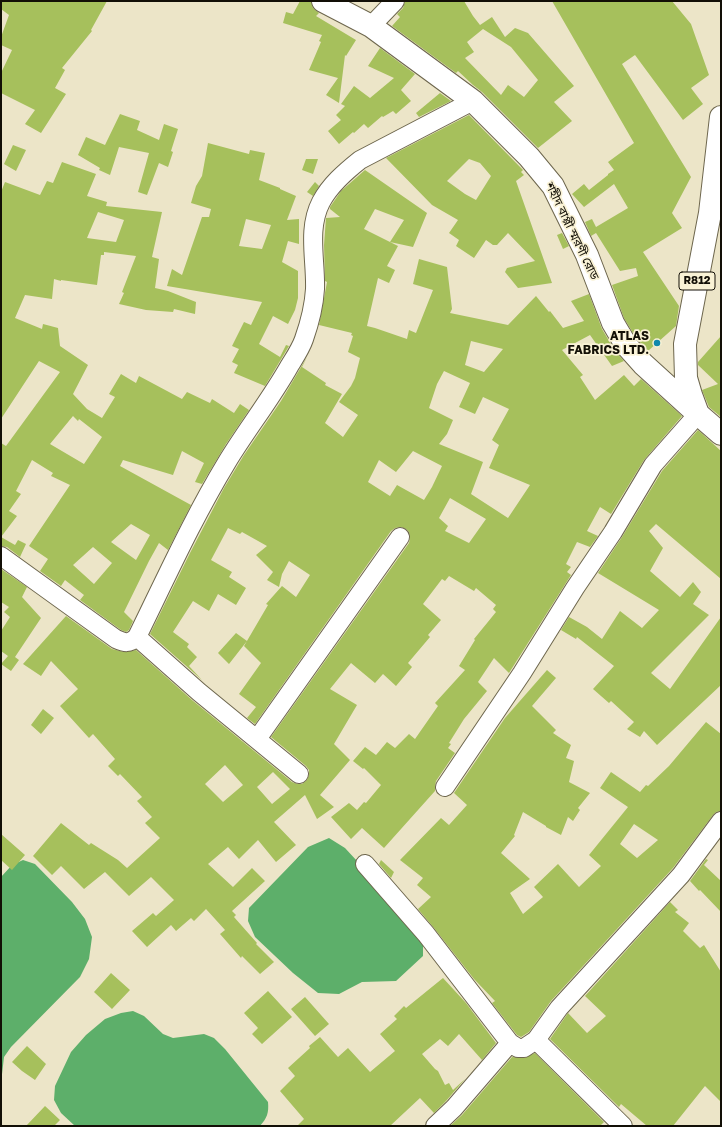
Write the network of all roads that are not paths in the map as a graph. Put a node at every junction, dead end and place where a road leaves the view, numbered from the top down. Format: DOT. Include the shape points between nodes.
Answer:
graph roads {
  1 [pos="323,1"];
  2 [pos="395,1"];
  3 [pos="371,26"];
  4 [pos="473,101"];
  5 [pos="721,117"];
  6 [pos="698,414"];
  7 [pos="721,434"];
  8 [pos="400,537"];
  9 [pos="1,556"];
  10 [pos="137,637"];
  11 [pos="257,739"];
  12 [pos="299,774"];
  13 [pos="445,787"];
  14 [pos="721,821"];
  15 [pos="365,864"];
  16 [pos="536,1040"];
  17 [pos="510,1043"];
  18 [pos="435,1126"];
  19 [pos="623,1126"];
  1 -- 3 [label="street, শহীদ বাপ্পী স্মরণী রোড"];
  2 -- 3 [label="street"];
  3 -- 4 [label="street, শহীদ বাপ্পী স্মরণী রোড"];
  4 -- 6 [label="street, শহীদ বাপ্পী স্মরণী রোড" via="529,157 553,186 587,256 613,324 626,345"];
  4 -- 10 [label="street" via="360,160 330,188 320,203 312,243 315,287 312,315 303,341 279,385 227,462"];
  5 -- 6 [label="street, R812" via="710,213 685,344 686,378"];
  6 -- 7 [label="street, R812"];
  6 -- 13 [label="street" via="652,465 613,532"];
  8 -- 11 [label="street"];
  9 -- 10 [label="street" via="116,640 125,643 132,642"];
  10 -- 11 [label="street"];
  11 -- 12 [label="street"];
  14 -- 16 [label="street" via="681,875 559,1008"];
  15 -- 17 [label="street" via="426,934"];
  16 -- 17 [label="street" via="524,1048 518,1048"];
  16 -- 19 [label="street"];
  17 -- 18 [label="street" via="454,1108"];
}
